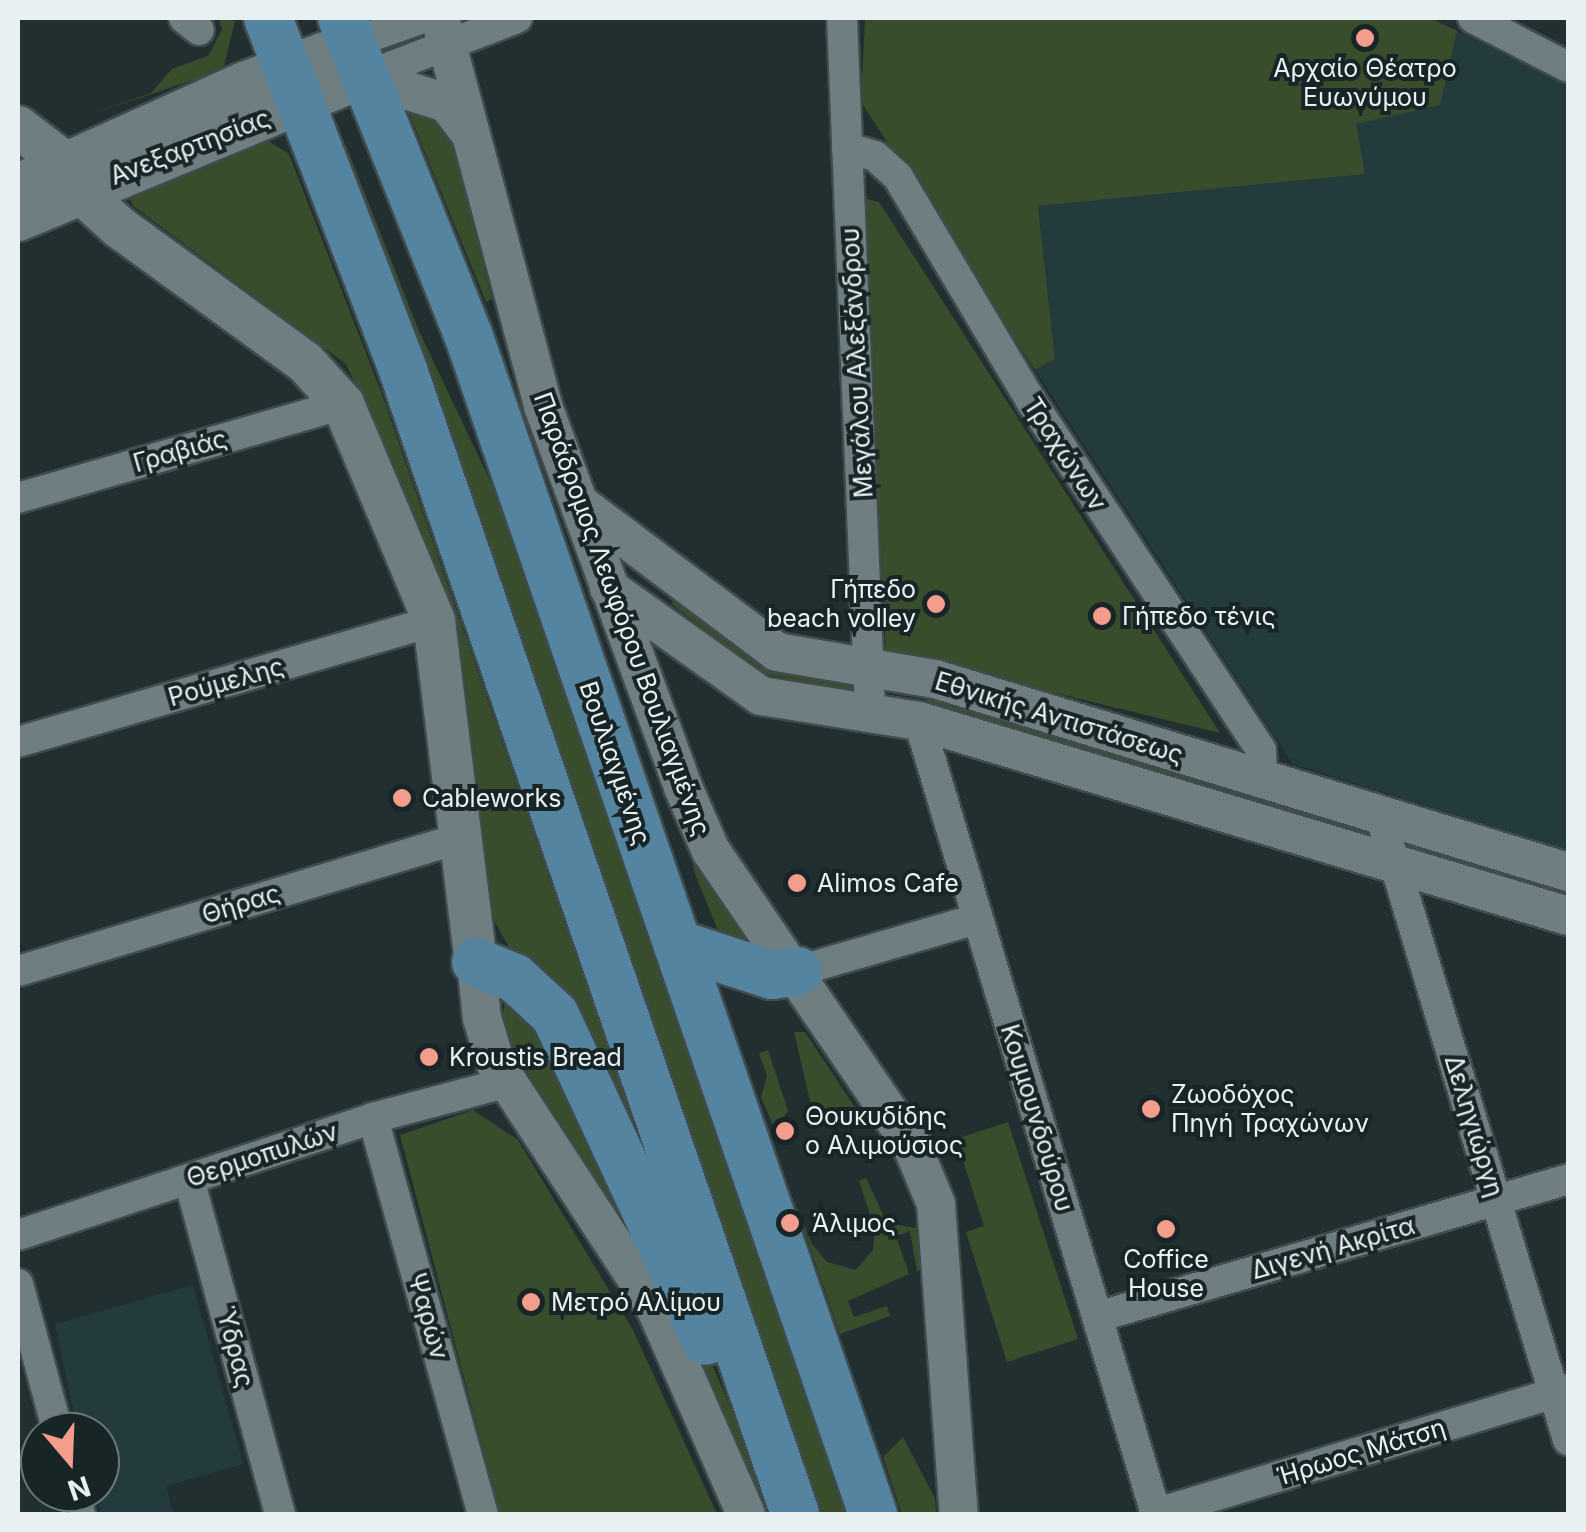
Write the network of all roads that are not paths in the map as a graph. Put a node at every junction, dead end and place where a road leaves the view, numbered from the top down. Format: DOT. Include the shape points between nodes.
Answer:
graph roads {
  1 [pos="268,18"];
  2 [pos="517,18"];
  3 [pos="842,18"];
  4 [pos="1473,18"];
  5 [pos="437,25"];
  6 [pos="353,46"];
  7 [pos="1568,67"];
  8 [pos="294,85"];
  9 [pos="18,127"];
  10 [pos="476,143"];
  11 [pos="846,148"];
  12 [pos="42,177"];
  13 [pos="18,220"];
  14 [pos="343,404"];
  15 [pos="18,498"];
  16 [pos="584,507"];
  17 [pos="609,588"];
  18 [pos="434,621"];
  19 [pos="872,666"];
  20 [pos="870,708"];
  21 [pos="920,720"];
  22 [pos="18,742"];
  23 [pos="1262,780"];
  24 [pos="1379,811"];
  25 [pos="465,836"];
  26 [pos="1395,861"];
  27 [pos="1568,872"];
  28 [pos="1568,916"];
  29 [pos="977,919"];
  30 [pos="677,944"];
  31 [pos="476,962"];
  32 [pos="18,970"];
  33 [pos="798,971"];
  34 [pos="508,1082"];
  35 [pos="373,1118"];
  36 [pos="189,1179"];
  37 [pos="1568,1179"];
  38 [pos="1496,1201"];
  39 [pos="18,1234"];
  40 [pos="18,1284"];
  41 [pos="1097,1317"];
  42 [pos="1561,1392"];
  43 [pos="53,1412"];
  44 [pos="1568,1440"];
  45 [pos="777,1509"];
  46 [pos="280,1514"];
  47 [pos="483,1514"];
  48 [pos="873,1514"];
  49 [pos="959,1514"];
  50 [pos="1156,1514"];
  1 -- 8 [label="main road"];
  2 -- 5 [label="street"];
  3 -- 11 [label="street, Μεγάλου Αλεξάνδρου"];
  4 -- 7 [label="street"];
  5 -- 6 [label="street"];
  5 -- 10 [label="street, Παράδρομος Λεωφόρου Βουλιαγμένης"];
  6 -- 8 [label="main road, Ανεξαρτησίας"];
  6 -- 10 [label="street" via="447,103"];
  6 -- 30 [label="main road, Βουλιαγμένης" via="468,334"];
  8 -- 12 [label="main road, Ανεξαρτησίας"];
  8 -- 45 [label="main road" via="404,373"];
  9 -- 12 [label="main road"];
  10 -- 16 [label="street, Παράδρομος Λεωφόρου Βουλιαγμένης" via="537,387"];
  11 -- 19 [label="street, Μεγάλου Αλεξάνδρου"];
  11 -- 23 [label="street, Τραχώνων" via="875,156 898,177 1031,402 1260,750"];
  12 -- 13 [label="main road, Ανεξαρτησίας"];
  12 -- 14 [label="main road" via="305,362"];
  14 -- 15 [label="street, Γραβιάς"];
  14 -- 18 [label="main road"];
  16 -- 17 [label="street, Παράδρομος Λεωφόρου Βουλιαγμένης"];
  16 -- 19 [label="street, Εθνικής Αντιστάσεως" via="766,646 812,660"];
  17 -- 20 [label="street, Εθνικής Αντιστάσεως" via="748,690 804,705"];
  17 -- 33 [label="street, Παράδρομος Λεωφόρου Βουλιαγμένης" via="711,851"];
  18 -- 22 [label="street, Ρούμελης"];
  18 -- 25 [label="main road"];
  19 -- 20 [label="street, Μεγάλου Αλεξάνδρου"];
  19 -- 23 [label="street, Εθνικής Αντιστάσεως" via="935,679"];
  20 -- 21 [label="street, Εθνικής Αντιστάσεως"];
  21 -- 26 [label="street, Εθνικής Αντιστάσεως"];
  21 -- 29 [label="street, Κουμουνδούρου"];
  23 -- 24 [label="street, Εθνικής Αντιστάσεως"];
  24 -- 26 [label="street, Δεληγιώργη"];
  24 -- 27 [label="street, Εθνικής Αντιστάσεως"];
  25 -- 31 [label="main road"];
  25 -- 32 [label="street, Θήρας"];
  26 -- 28 [label="street, Εθνικής Αντιστάσεως"];
  26 -- 38 [label="street, Δεληγιώργη"];
  29 -- 33 [label="street"];
  29 -- 41 [label="street, Κουμουνδούρου"];
  30 -- 33 [label="main road" via="772,974"];
  30 -- 48 [label="main road, Βουλιαγμένης"];
  31 -- 34 [label="street" via="488,1042"];
  31 -- 45 [label="main road" via="515,978 555,1015"];
  33 -- 49 [label="street, Παράδρομος Λεωφόρου Βουλιαγμένης" via="912,1146 936,1204"];
  34 -- 35 [label="street, Θερμοπυλών"];
  34 -- 45 [label="street"];
  35 -- 36 [label="street, Θερμοπυλών"];
  35 -- 47 [label="street, Ψαρών"];
  36 -- 39 [label="street, Θερμοπυλών"];
  36 -- 46 [label="street, Ύδρας"];
  37 -- 38 [label="street, Διγενή Ακρίτα"];
  38 -- 41 [label="street, Διγενή Ακρίτα"];
  38 -- 42 [label="street, Δεληγιώργη"];
  40 -- 43 [label="street"];
  41 -- 50 [label="street, Κουμουνδούρου"];
  42 -- 44 [label="street, Δεληγιώργη"];
  42 -- 50 [label="street, Ήρωος Μάτση"];
}
